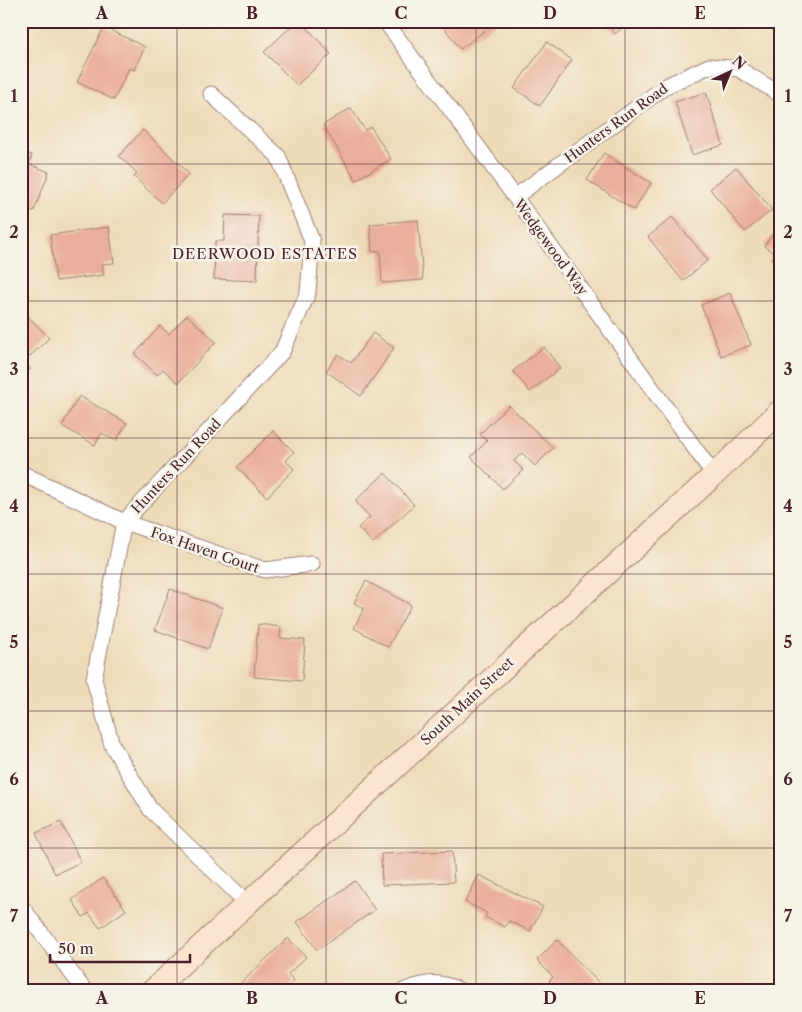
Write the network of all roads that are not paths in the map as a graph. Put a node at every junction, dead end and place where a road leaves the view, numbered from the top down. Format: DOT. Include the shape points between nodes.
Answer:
graph roads {
  1 [pos="385,21"];
  2 [pos="211,94"];
  3 [pos="780,94"];
  4 [pos="515,197"];
  5 [pos="781,410"];
  6 [pos="21,473"];
  7 [pos="714,475"];
  8 [pos="124,522"];
  9 [pos="312,564"];
  10 [pos="247,903"];
  11 [pos="21,906"];
  12 [pos="85,991"];
  13 [pos="152,991"];
  14 [pos="403,991"];
  15 [pos="461,991"];
  1 -- 4 [label="street, Wedgewood Way"];
  2 -- 8 [label="street, Hunters Run Road" via="278,156 312,241 308,293 282,352"];
  3 -- 4 [label="street, Hunters Run Road" via="739,69 709,66 666,86"];
  4 -- 7 [label="street, Wedgewood Way"];
  5 -- 7 [label="street, South Main Street"];
  6 -- 8 [label="street, Fox Haven Court"];
  7 -- 10 [label="street, South Main Street"];
  8 -- 9 [label="street, Fox Haven Court" via="265,570"];
  8 -- 10 [label="street, Hunters Run Road" via="94,679 112,745 150,809"];
  10 -- 13 [label="street, South Main Street"];
  11 -- 12 [label="street"];
  14 -- 15 [label="street" via="423,983 447,984"];
}
